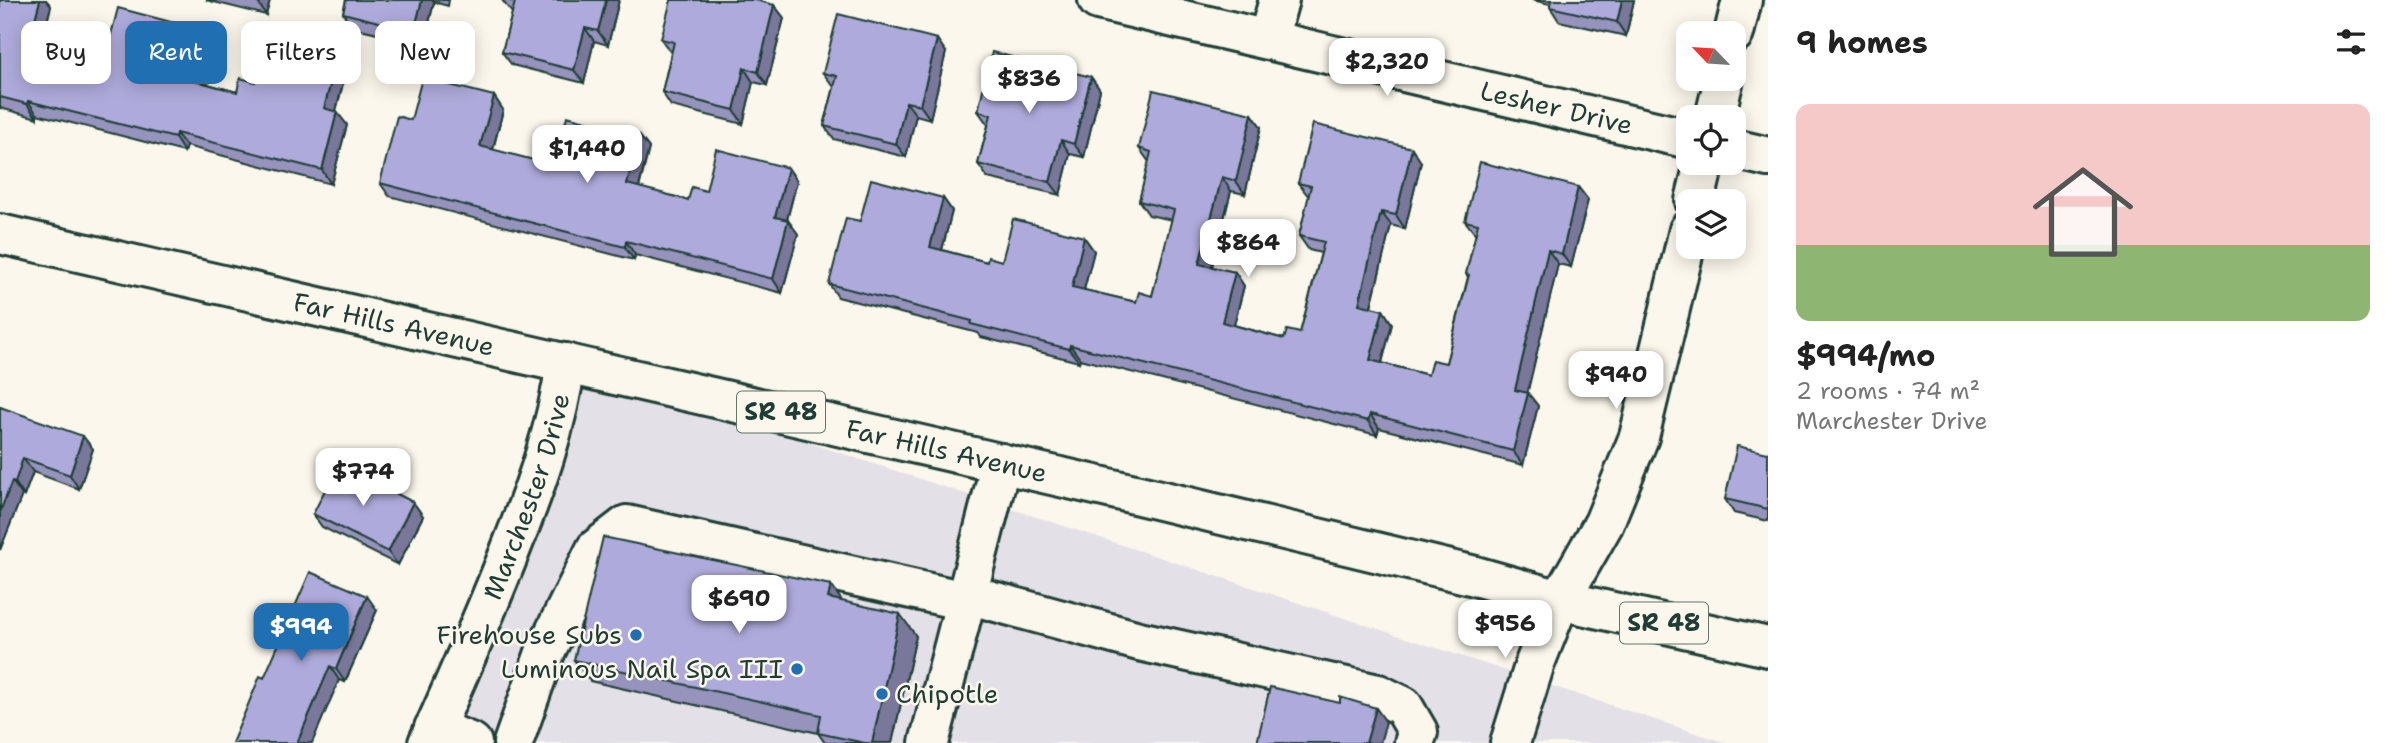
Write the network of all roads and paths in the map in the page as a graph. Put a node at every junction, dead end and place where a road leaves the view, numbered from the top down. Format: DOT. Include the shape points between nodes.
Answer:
graph roads {
  1 [pos="1098,0"];
  2 [pos="1279,0"];
  3 [pos="1742,0"];
  4 [pos="1737,21"];
  5 [pos="1268,39"];
  6 [pos="1676,136"];
  7 [pos="1746,152"];
  8 [pos="1768,157"];
  9 [pos="0,234"];
  10 [pos="1682,259"];
  11 [pos="566,363"];
  12 [pos="1001,463"];
  13 [pos="966,598"];
  14 [pos="1560,600"];
  15 [pos="1768,647"];
  16 [pos="431,736"];
  17 [pos="472,743"];
  18 [pos="513,743"];
  19 [pos="929,743"];
  20 [pos="1414,743"];
  21 [pos="1510,743"];
  1 -- 5 [label="main road, Lesher Drive"];
  2 -- 5 [label="main road"];
  3 -- 4 [label="main road"];
  5 -- 6 [label="main road, Lesher Drive"];
  7 -- 8 [label="main road"];
  9 -- 11 [label="main road, Far Hills Avenue / SR 48"];
  10 -- 14 [label="main road" via="1639,437 1604,523"];
  11 -- 12 [label="main road, Far Hills Avenue / SR 48"];
  11 -- 16 [label="main road, Marchester Drive" via="542,470"];
  12 -- 13 [label="main road"];
  12 -- 14 [label="main road, Far Hills Avenue / SR 48"];
  13 -- 18 [label="main road" via="627,525 596,550 546,650"];
  13 -- 19 [label="main road"];
  13 -- 20 [label="main road" via="1378,694 1403,706 1418,732"];
  14 -- 15 [label="main road, Far Hills Avenue / SR 48"];
  14 -- 21 [label="main road"];
  16 -- 17 [label="main road"];
}
